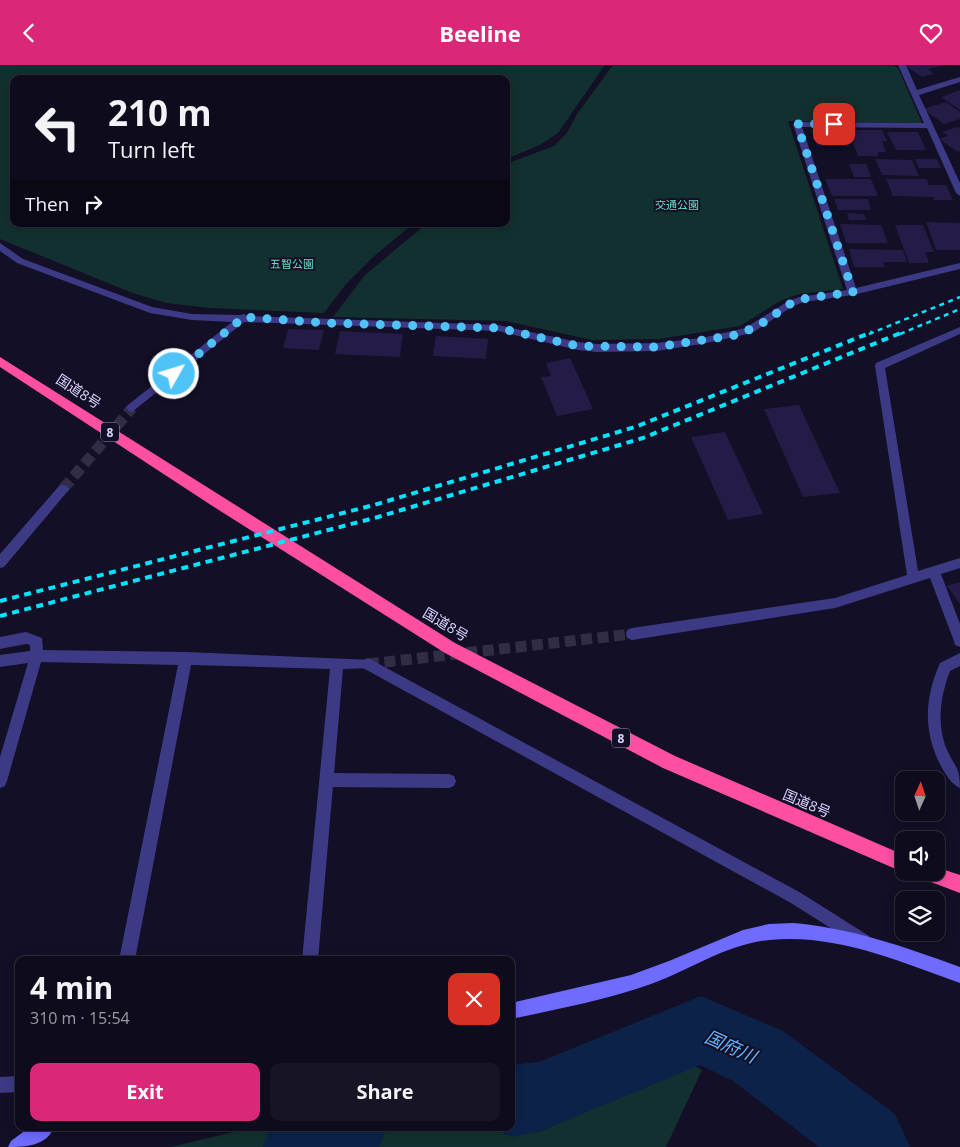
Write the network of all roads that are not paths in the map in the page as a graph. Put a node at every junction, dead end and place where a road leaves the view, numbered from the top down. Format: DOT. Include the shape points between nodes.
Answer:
graph roads {
  1 [pos="902,65"];
  2 [pos="960,79"];
  3 [pos="914,94"];
  4 [pos="928,126"];
  5 [pos="956,174"];
  6 [pos="960,193"];
  7 [pos="0,246"];
  8 [pos="0,251"];
  9 [pos="20,261"];
  10 [pos="960,267"];
  11 [pos="853,292"];
  12 [pos="244,317"];
  13 [pos="960,330"];
  14 [pos="0,361"];
  15 [pos="132,408"];
  16 [pos="62,489"];
  17 [pos="0,563"];
  18 [pos="960,563"];
  19 [pos="934,571"];
  20 [pos="913,577"];
  21 [pos="632,634"];
  22 [pos="960,641"];
  23 [pos="0,643"];
  24 [pos="36,656"];
  25 [pos="186,658"];
  26 [pos="960,659"];
  27 [pos="0,661"];
  28 [pos="337,664"];
  29 [pos="327,780"];
  30 [pos="0,781"];
  31 [pos="449,781"];
  32 [pos="960,781"];
  33 [pos="895,860"];
  34 [pos="945,879"];
  35 [pos="960,884"];
  36 [pos="866,942"];
  37 [pos="128,956"];
  38 [pos="310,956"];
  39 [pos="960,975"];
  40 [pos="515,1010"];
  41 [pos="15,1084"];
  42 [pos="0,1085"];
  43 [pos="40,1131"];
  44 [pos="17,1147"];
  1 -- 3 [label="street"];
  2 -- 3 [label="street"];
  3 -- 4 [label="street"];
  4 -- 5 [label="street"];
  4 -- 11 [label="street" via="797,124"];
  5 -- 6 [label="street"];
  7 -- 9 [label="street"];
  8 -- 9 [label="street"];
  9 -- 12 [label="street" via="150,310 192,317"];
  10 -- 11 [label="street"];
  11 -- 12 [label="street" via="802,299 758,326 736,335 656,347 578,346 498,328"];
  12 -- 15 [label="street"];
  13 -- 20 [label="street" via="880,366"];
  14 -- 33 [label="highway, 国道8号 / 8" via="450,648 669,762"];
  16 -- 17 [label="street"];
  18 -- 19 [label="street"];
  19 -- 20 [label="street"];
  19 -- 22 [label="street"];
  20 -- 21 [label="street" via="835,603"];
  23 -- 24 [label="street" via="26,638 37,642"];
  24 -- 25 [label="street"];
  24 -- 27 [label="street"];
  24 -- 30 [label="street"];
  25 -- 28 [label="street"];
  25 -- 37 [label="street"];
  26 -- 32 [label="street" via="945,667 934,698 937,744"];
  28 -- 29 [label="street"];
  28 -- 36 [label="street" via="368,664 796,898"];
  29 -- 31 [label="street"];
  29 -- 38 [label="street"];
  34 -- 35 [label="highway"];
  36 -- 39 [label="street"];
  36 -- 40 [label="street" via="793,932 741,936 670,969"];
  41 -- 42 [label="street"];
  43 -- 44 [label="street"];
}
